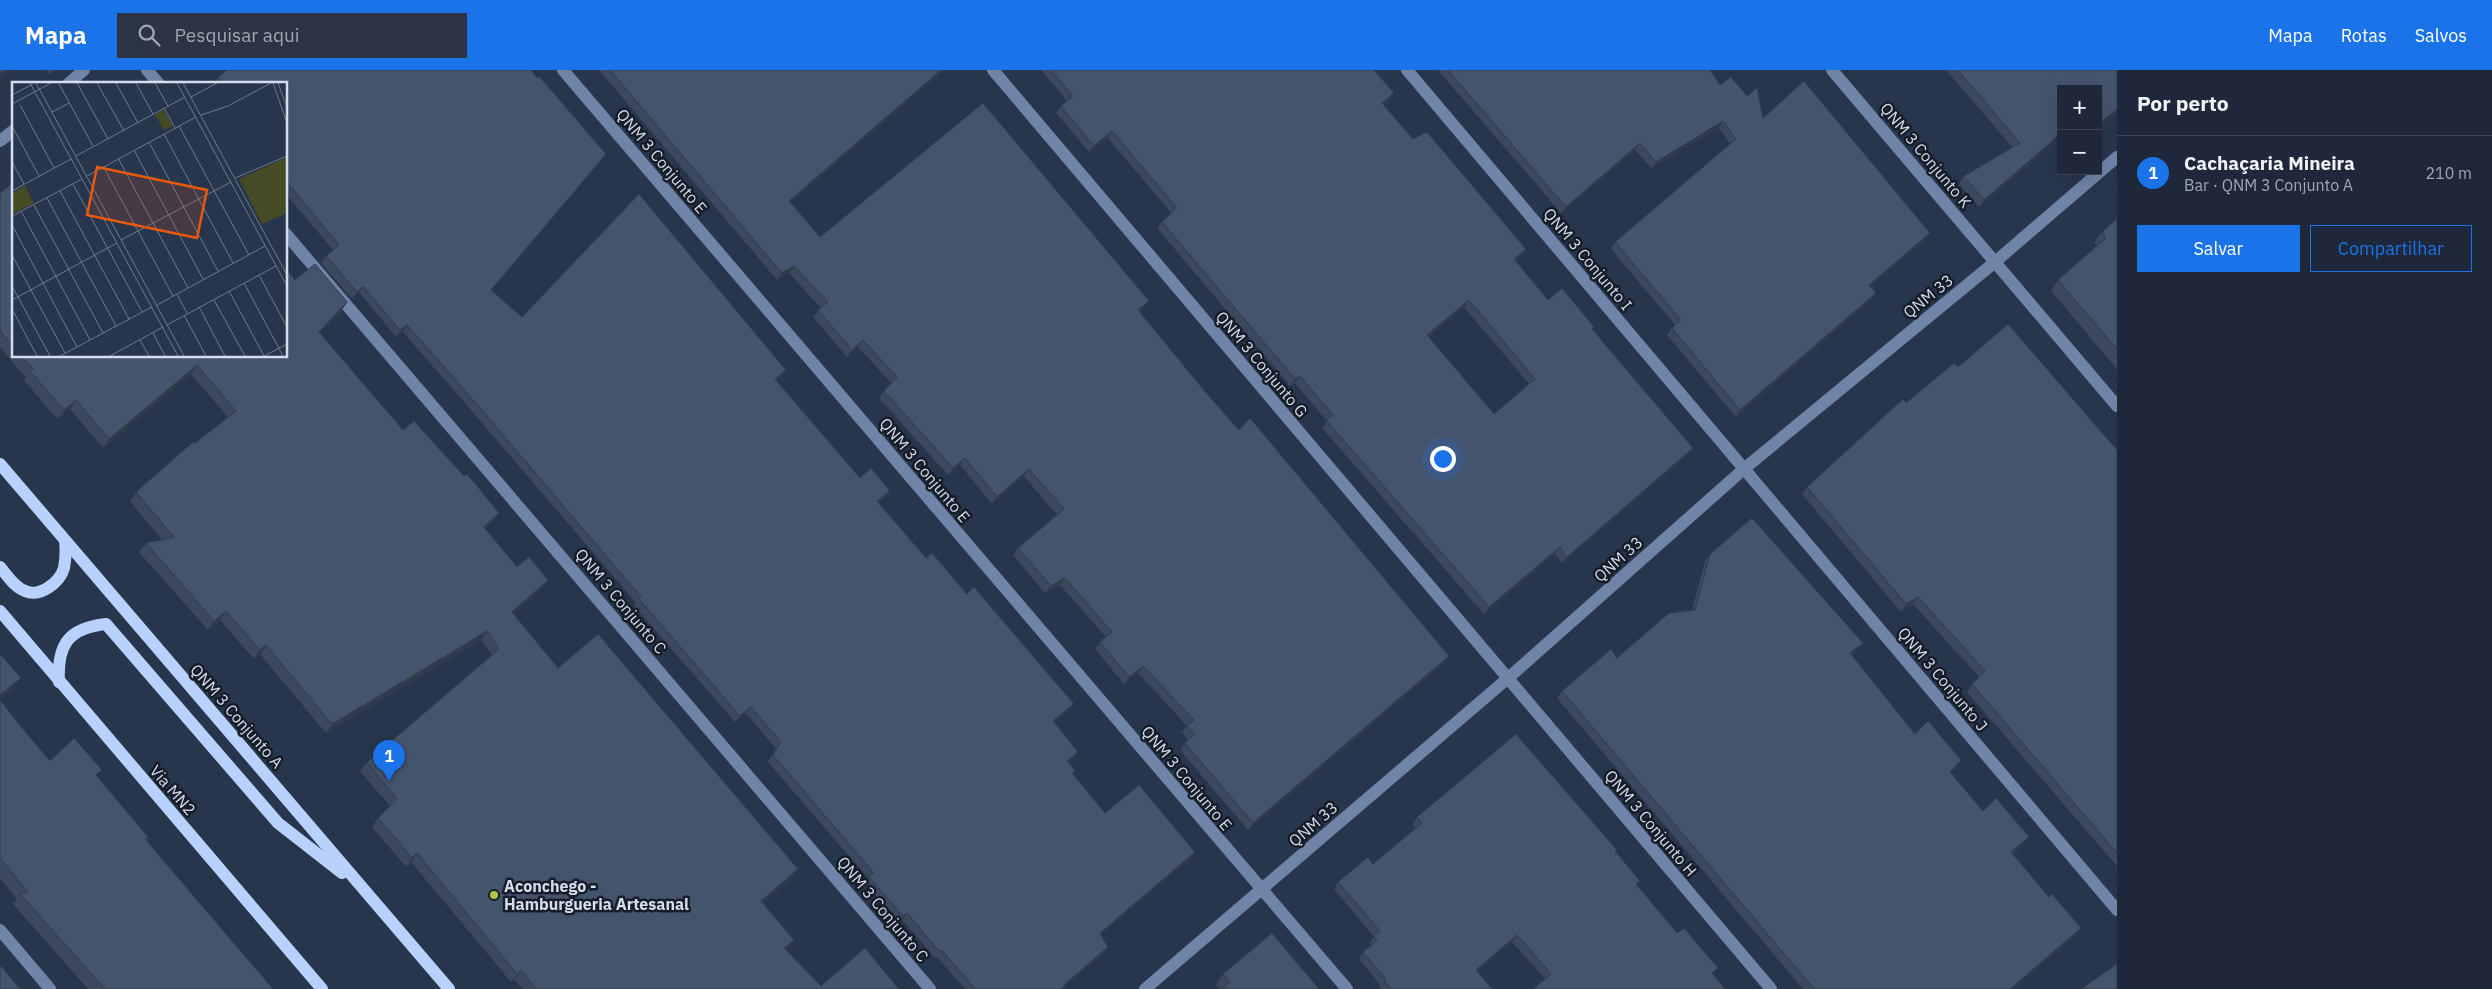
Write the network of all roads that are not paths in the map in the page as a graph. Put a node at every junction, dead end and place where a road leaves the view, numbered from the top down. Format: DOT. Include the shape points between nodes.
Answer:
graph roads {
  1 [pos="84,70"];
  2 [pos="147,70"];
  3 [pos="563,70"];
  4 [pos="993,70"];
  5 [pos="1407,70"];
  6 [pos="1832,70"];
  7 [pos="70,82"];
  8 [pos="157,82"];
  9 [pos="12,132"];
  10 [pos="0,141"];
  11 [pos="2117,157"];
  12 [pos="288,236"];
  13 [pos="1995,262"];
  14 [pos="2117,406"];
  15 [pos="0,464"];
  16 [pos="1745,468"];
  17 [pos="65,541"];
  18 [pos="0,567"];
  19 [pos="0,611"];
  20 [pos="1507,679"];
  21 [pos="58,682"];
  22 [pos="364,890"];
  23 [pos="1262,890"];
  24 [pos="2117,910"];
  25 [pos="0,930"];
  26 [pos="50,989"];
  27 [pos="322,989"];
  28 [pos="449,989"];
  29 [pos="930,989"];
  30 [pos="1146,989"];
  31 [pos="1347,989"];
  32 [pos="1771,989"];
  1 -- 7 [label="street"];
  2 -- 8 [label="street"];
  3 -- 23 [label="street, QNM 3 Conjunto E"];
  4 -- 20 [label="street, QNM 3 Conjunto G"];
  5 -- 16 [label="street, QNM 3 Conjunto I"];
  6 -- 13 [label="street, QNM 3 Conjunto K"];
  9 -- 10 [label="street"];
  11 -- 13 [label="street, QNM 33"];
  12 -- 29 [label="street, QNM 3 Conjunto C"];
  13 -- 14 [label="street, QNM 3 Conjunto K"];
  13 -- 16 [label="street, QNM 33"];
  15 -- 17 [label="main road, QNM 3 Conjunto A"];
  16 -- 20 [label="street, QNM 33"];
  16 -- 24 [label="street, QNM 3 Conjunto J"];
  17 -- 18 [label="main road" via="63,569 44,590 26,592 18,588"];
  17 -- 22 [label="main road, QNM 3 Conjunto A"];
  19 -- 21 [label="main road, Via MN2"];
  20 -- 23 [label="street, QNM 33"];
  20 -- 32 [label="street, QNM 3 Conjunto H"];
  21 -- 22 [label="main road" via="58,661 63,645 83,629 106,624 278,822"];
  21 -- 27 [label="main road, Via MN2"];
  22 -- 28 [label="main road, QNM 3 Conjunto A"];
  23 -- 30 [label="street, QNM 33"];
  23 -- 31 [label="street, QNM 3 Conjunto E"];
  25 -- 26 [label="street"];
}
